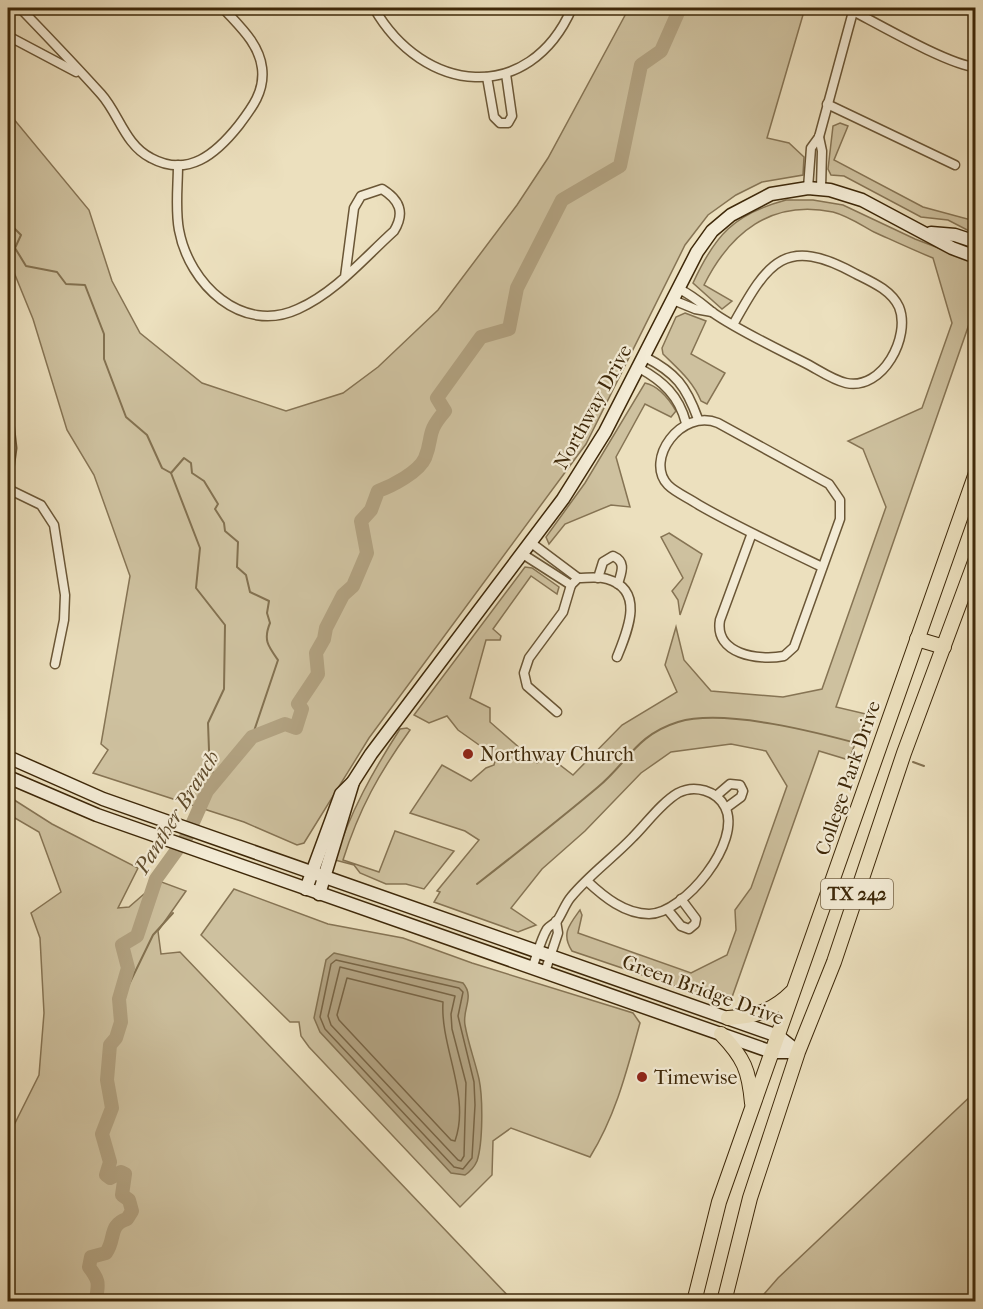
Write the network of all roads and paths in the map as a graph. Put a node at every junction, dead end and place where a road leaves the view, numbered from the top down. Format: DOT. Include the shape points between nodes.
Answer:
graph roads {
  1 [pos="12,8"];
  2 [pos="20,8"];
  3 [pos="223,8"];
  4 [pos="374,8"];
  5 [pos="572,8"];
  6 [pos="853,9"];
  7 [pos="8,11"];
  8 [pos="8,36"];
  9 [pos="975,67"];
  10 [pos="506,74"];
  11 [pos="487,77"];
  12 [pos="87,81"];
  13 [pos="827,104"];
  14 [pos="819,137"];
  15 [pos="178,165"];
  16 [pos="955,165"];
  17 [pos="808,188"];
  18 [pos="821,188"];
  19 [pos="927,233"];
  20 [pos="975,242"];
  21 [pos="975,257"];
  22 [pos="345,277"];
  23 [pos="676,294"];
  24 [pos="734,323"];
  25 [pos="642,363"];
  26 [pos="8,413"];
  27 [pos="698,419"];
  28 [pos="686,423"];
  29 [pos="975,473"];
  30 [pos="8,477"];
  31 [pos="8,489"];
  32 [pos="752,533"];
  33 [pos="530,542"];
  34 [pos="521,553"];
  35 [pos="975,559"];
  36 [pos="822,567"];
  37 [pos="598,578"];
  38 [pos="575,581"];
  39 [pos="618,584"];
  40 [pos="917,639"];
  41 [pos="944,647"];
  42 [pos="617,657"];
  43 [pos="55,664"];
  44 [pos="557,712"];
  45 [pos="8,758"];
  46 [pos="8,777"];
  47 [pos="716,796"];
  48 [pos="726,808"];
  49 [pos="318,875"];
  50 [pos="587,881"];
  51 [pos="306,889"];
  52 [pos="319,894"];
  53 [pos="681,899"];
  54 [pos="668,910"];
  55 [pos="545,953"];
  56 [pos="532,968"];
  57 [pos="545,972"];
  58 [pos="794,991"];
  59 [pos="656,993"];
  60 [pos="654,1011"];
  61 [pos="728,1018"];
  62 [pos="721,1034"];
  63 [pos="778,1036"];
  64 [pos="772,1052"];
  65 [pos="798,1052"];
  66 [pos="752,1110"];
  67 [pos="694,1302"];
  68 [pos="724,1302"];
  1 -- 7 [label="street"];
  2 -- 12 [label="street"];
  3 -- 15 [label="street" via="255,47 262,71 260,89 255,105 217,151 195,163"];
  4 -- 11 [label="street" via="393,35 428,62 457,75"];
  5 -- 10 [label="street" via="549,47 533,61"];
  6 -- 9 [label="street" via="915,43"];
  6 -- 13 [label="street"];
  8 -- 12 [label="street"];
  10 -- 11 [label="street"];
  10 -- 11 [label="street" via="512,116 508,123 500,123 494,117"];
  12 -- 15 [label="street" via="107,101 137,148 151,158"];
  13 -- 14 [label="street"];
  13 -- 16 [label="street"];
  14 -- 17 [label="street" via="812,148"];
  14 -- 18 [label="street"];
  15 -- 22 [label="street" via="182,240 198,273 228,306 243,314 282,315 315,300"];
  17 -- 18 [label="main road, Northway Drive"];
  17 -- 23 [label="main road, Northway Drive" via="771,194 731,214 703,242"];
  18 -- 19 [label="main road, Northway Drive" via="862,200"];
  19 -- 20 [label="main road, Northway Drive" via="955,235"];
  19 -- 21 [label="main road, Northway Drive" via="952,249"];
  22 -- 22 [label="street" via="354,208 361,195 382,189 401,208 401,220"];
  23 -- 24 [label="street" via="699,299"];
  23 -- 25 [label="main road, Northway Drive"];
  24 -- 24 [label="street" via="840,381 854,384 872,380 889,363 901,329 900,310 882,288 835,262 806,255 779,262 757,282"];
  25 -- 27 [label="street" via="664,367 677,379"];
  25 -- 28 [label="street" via="674,395"];
  25 -- 33 [label="main road, Northway Drive" via="605,432 563,499"];
  26 -- 30 [label="street" via="12,448"];
  27 -- 28 [label="street"];
  27 -- 36 [label="street" via="718,423 824,481 840,500 840,519"];
  28 -- 32 [label="street" via="675,432 661,459 663,479 673,489"];
  29 -- 40 [label="main road, College Park Drive / TX 242"];
  31 -- 43 [label="street" via="41,505 54,525 65,595"];
  32 -- 36 [label="street"];
  32 -- 36 [label="street" via="720,620 722,639 729,648 744,654 788,654 794,647"];
  33 -- 34 [label="main road, Northway Drive"];
  33 -- 38 [label="street"];
  34 -- 38 [label="street"];
  34 -- 49 [label="main road, Northway Drive" via="353,782"];
  35 -- 41 [label="main road, TX 242"];
  37 -- 38 [label="street"];
  37 -- 39 [label="street"];
  37 -- 39 [label="street" via="603,562 613,556 622,567"];
  38 -- 44 [label="street" via="563,612 529,658 524,673 527,686"];
  39 -- 42 [label="street" via="629,597 632,613"];
  40 -- 41 [label="main road"];
  40 -- 58 [label="main road, College Park Drive / TX 242"];
  41 -- 65 [label="main road, TX 242" via="834,962"];
  45 -- 49 [label="main road, Green Bridge Drive"];
  46 -- 51 [label="main road, Green Bridge Drive" via="46,795"];
  47 -- 48 [label="street"];
  47 -- 48 [label="street" via="730,784 740,785 741,797"];
  47 -- 50 [label="street" via="701,790 678,793"];
  48 -- 53 [label="street" via="730,823 722,851"];
  49 -- 51 [label="main road, Northway Drive"];
  49 -- 52 [label="main road, Northway Drive"];
  49 -- 55 [label="main road, Green Bridge Drive"];
  50 -- 54 [label="street" via="616,904 632,911 649,914"];
  50 -- 55 [label="street" via="556,921 558,933"];
  51 -- 52 [label="main road, Green Bridge Drive"];
  52 -- 56 [label="main road, Green Bridge Drive"];
  53 -- 54 [label="street"];
  53 -- 54 [label="street" via="696,919 693,927 681,926"];
  55 -- 56 [label="street"];
  55 -- 57 [label="street"];
  55 -- 59 [label="main road, Green Bridge Drive"];
  56 -- 57 [label="main road, Green Bridge Drive"];
  57 -- 60 [label="main road, Green Bridge Drive"];
  58 -- 61 [label="main road" via="769,1011"];
  58 -- 63 [label="main road, College Park Drive / TX 242"];
  59 -- 60 [label="main road"];
  59 -- 61 [label="main road, Green Bridge Drive"];
  60 -- 62 [label="main road, Green Bridge Drive"];
  61 -- 63 [label="main road, Green Bridge Drive"];
  62 -- 64 [label="main road, Green Bridge Drive"];
  62 -- 66 [label="main road" via="750,1076"];
  63 -- 64 [label="main road, College Park Drive / TX 242"];
  63 -- 65 [label="main road, Green Bridge Drive"];
  64 -- 65 [label="main road, Green Bridge Drive"];
  64 -- 66 [label="main road, College Park Drive / TX 242"];
  65 -- 68 [label="main road, TX 242" via="750,1198"];
  66 -- 67 [label="main road, College Park Drive / TX 242" via="719,1202"];
}
